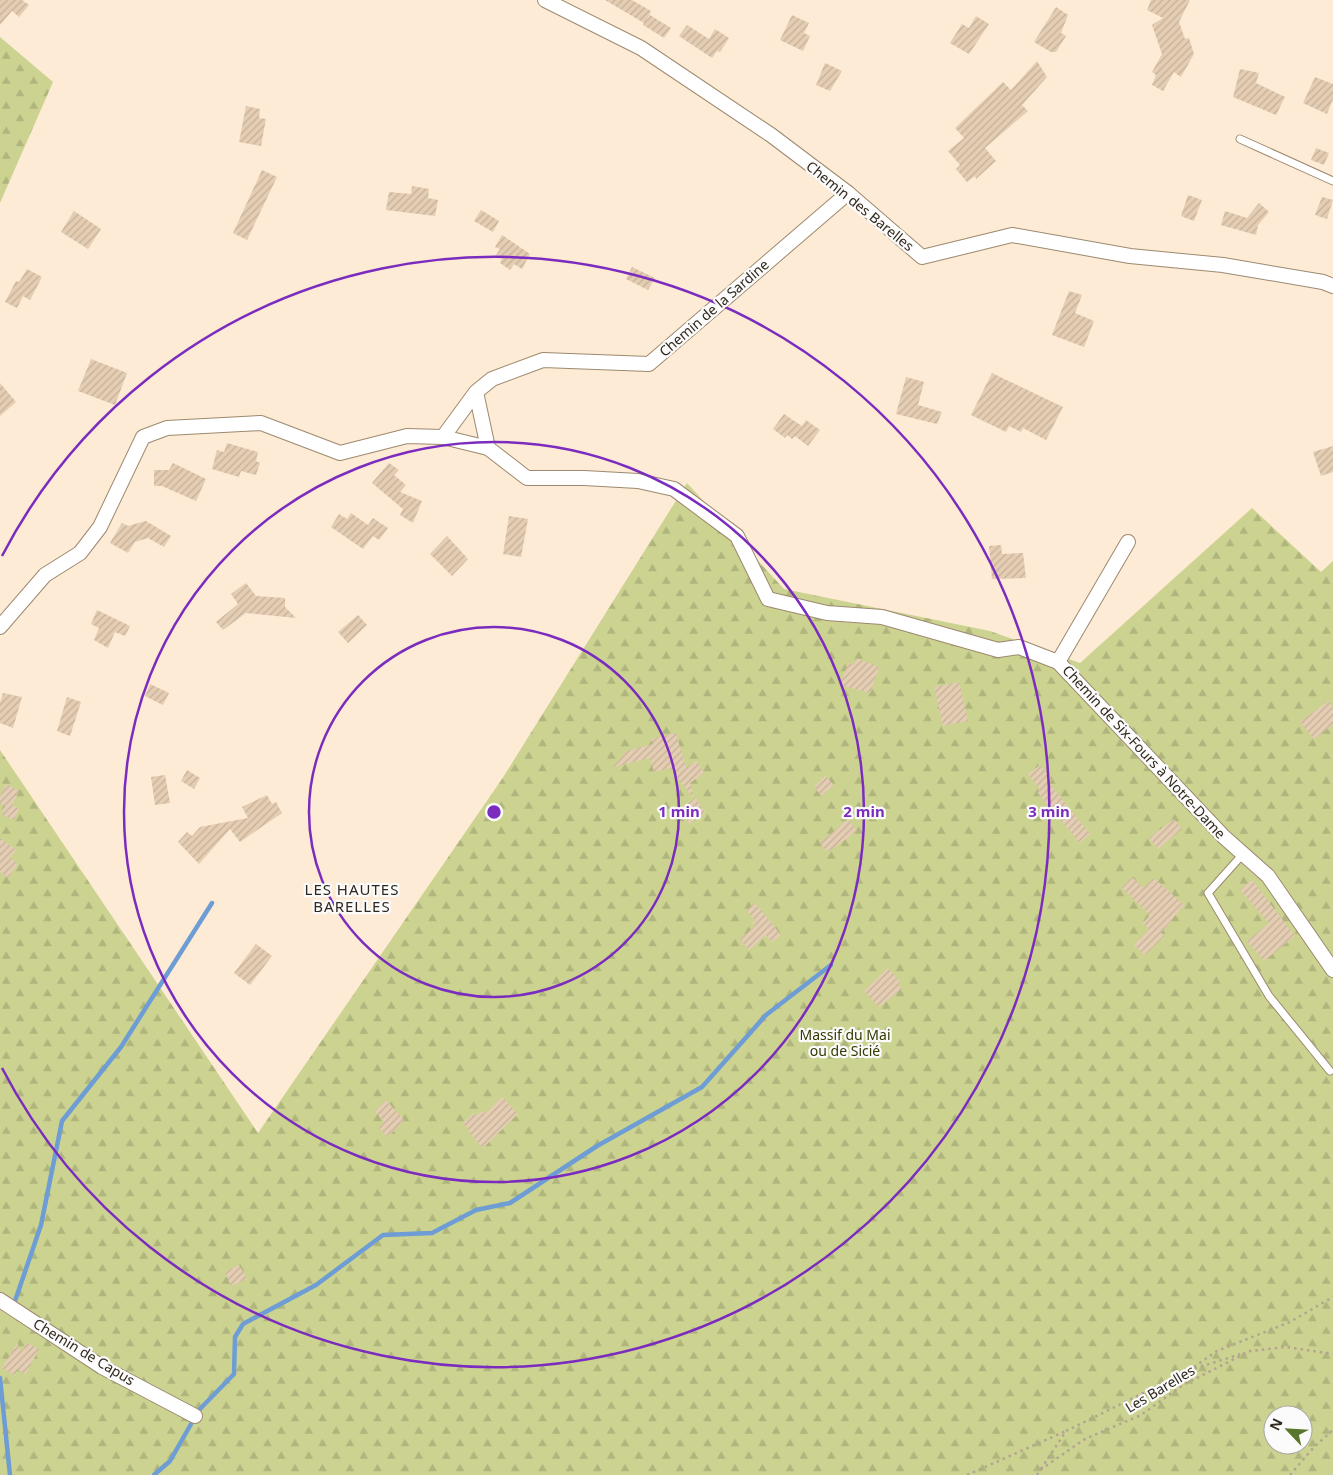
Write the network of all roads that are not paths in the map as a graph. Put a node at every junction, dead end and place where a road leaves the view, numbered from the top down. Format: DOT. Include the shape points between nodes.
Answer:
graph roads {
  1 [pos="545,0"];
  2 [pos="1240,139"];
  3 [pos="1333,181"];
  4 [pos="848,193"];
  5 [pos="1333,286"];
  6 [pos="476,392"];
  7 [pos="443,436"];
  8 [pos="488,448"];
  9 [pos="1128,542"];
  10 [pos="0,627"];
  11 [pos="1058,662"];
  12 [pos="1243,854"];
  13 [pos="1333,970"];
  14 [pos="1330,1071"];
  15 [pos="0,1300"];
  16 [pos="195,1416"];
  1 -- 4 [label="street, Chemin des Barelles" via="641,48 771,135"];
  2 -- 3 [label="lane"];
  4 -- 5 [label="street, Chemin des Barelles" via="922,257 1012,235 1130,256 1223,265"];
  4 -- 6 [label="street, Chemin de la Sardine" via="648,364 543,360 492,380"];
  6 -- 7 [label="street, Chemin de la Sardine"];
  6 -- 8 [label="street"];
  7 -- 8 [label="street"];
  7 -- 10 [label="street" via="407,436 340,453 261,423 168,428 143,437 100,527 80,553 45,575"];
  8 -- 11 [label="street, Chemin de Six-Fours à Notre-Dame" via="526,478 638,480 674,489 737,536 768,599 827,613 882,617 998,650 1019,646"];
  9 -- 11 [label="street"];
  11 -- 12 [label="street, Chemin de Six-Fours à Notre-Dame"];
  12 -- 13 [label="street, Chemin de Six-Fours à Notre-Dame" via="1268,876"];
  12 -- 14 [label="lane" via="1208,893 1269,996"];
  15 -- 16 [label="street, Chemin de Capus" via="102,1367"];
}
